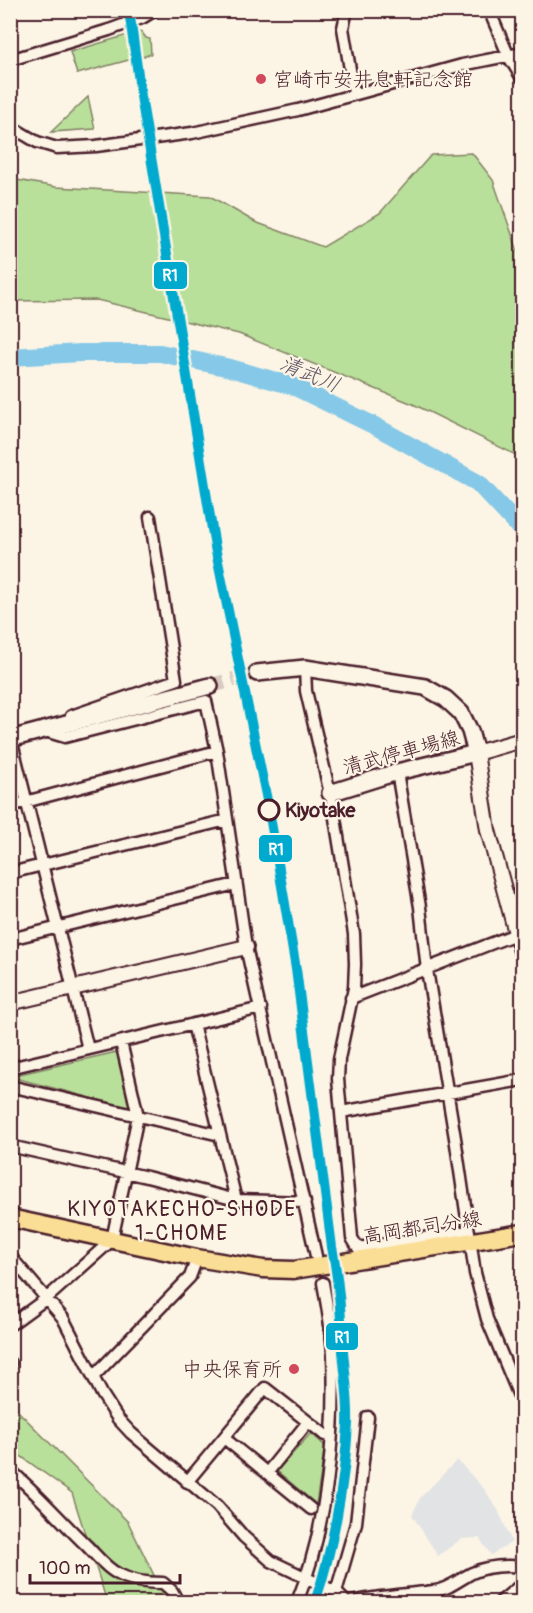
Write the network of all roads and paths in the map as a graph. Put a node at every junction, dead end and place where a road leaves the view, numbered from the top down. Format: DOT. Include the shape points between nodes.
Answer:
graph roads {
  1 [pos="155,10"];
  2 [pos="347,10"];
  3 [pos="489,10"];
  4 [pos="522,53"];
  5 [pos="509,57"];
  6 [pos="10,60"];
  7 [pos="522,78"];
  8 [pos="354,93"];
  9 [pos="10,126"];
  10 [pos="150,517"];
  11 [pos="305,668"];
  12 [pos="256,673"];
  13 [pos="210,686"];
  14 [pos="45,730"];
  15 [pos="11,739"];
  16 [pos="522,740"];
  17 [pos="217,751"];
  18 [pos="476,753"];
  19 [pos="397,772"];
  20 [pos="330,793"];
  21 [pos="27,802"];
  22 [pos="10,806"];
  23 [pos="227,820"];
  24 [pos="42,865"];
  25 [pos="10,873"];
  26 [pos="236,884"];
  27 [pos="58,928"];
  28 [pos="520,933"];
  29 [pos="10,939"];
  30 [pos="246,947"];
  31 [pos="522,955"];
  32 [pos="427,970"];
  33 [pos="73,988"];
  34 [pos="351,998"];
  35 [pos="10,1003"];
  36 [pos="261,1008"];
  37 [pos="193,1024"];
  38 [pos="121,1042"];
  39 [pos="88,1049"];
  40 [pos="10,1068"];
  41 [pos="522,1080"];
  42 [pos="10,1086"];
  43 [pos="447,1093"];
  44 [pos="341,1112"];
  45 [pos="138,1116"];
  46 [pos="220,1135"];
  47 [pos="10,1146"];
  48 [pos="126,1172"];
  49 [pos="236,1200"];
  50 [pos="305,1202"];
  51 [pos="10,1218"];
  52 [pos="522,1233"];
  53 [pos="469,1236"];
  54 [pos="112,1240"];
  55 [pos="10,1256"];
  56 [pos="316,1256"];
  57 [pos="197,1258"];
  58 [pos="323,1282"];
  59 [pos="47,1298"];
  60 [pos="10,1324"];
  61 [pos="94,1376"];
  62 [pos="522,1403"];
  63 [pos="368,1417"];
  64 [pos="308,1422"];
  65 [pos="325,1435"];
  66 [pos="224,1438"];
  67 [pos="10,1470"];
  68 [pos="267,1473"];
  69 [pos="187,1482"];
  70 [pos="311,1509"];
  71 [pos="522,1567"];
  72 [pos="306,1579"];
  73 [pos="522,1584"];
  74 [pos="336,1592"];
  75 [pos="178,1602"];
  76 [pos="297,1602"];
  77 [pos="346,1602"];
  78 [pos="351,1602"];
  79 [pos="500,1602"];
  1 -- 6 [label="street" via="109,30"];
  2 -- 8 [label="street" via="343,28"];
  3 -- 5 [label="street"];
  4 -- 5 [label="street"];
  5 -- 7 [label="street"];
  5 -- 8 [label="street"];
  8 -- 9 [label="street" via="192,133 96,146 45,146"];
  10 -- 14 [label="street" via="176,680 66,718"];
  11 -- 12 [label="main road, 清武停車場線"];
  11 -- 18 [label="main road, 清武停車場線" via="424,687 461,713"];
  11 -- 20 [label="street" via="306,691"];
  13 -- 14 [label="main road"];
  14 -- 15 [label="main road"];
  14 -- 17 [label="street" via="65,737 206,701"];
  15 -- 21 [label="street"];
  16 -- 18 [label="street"];
  17 -- 21 [label="street"];
  17 -- 23 [label="street"];
  18 -- 19 [label="main road, 清武停車場線"];
  18 -- 28 [label="street" via="488,830"];
  19 -- 20 [label="main road, 清武停車場線"];
  19 -- 32 [label="street"];
  20 -- 34 [label="street" via="354,934 356,964"];
  21 -- 22 [label="street"];
  21 -- 24 [label="street"];
  23 -- 24 [label="street"];
  23 -- 26 [label="street"];
  24 -- 25 [label="street"];
  24 -- 27 [label="street"];
  26 -- 27 [label="street"];
  26 -- 30 [label="street"];
  27 -- 29 [label="street"];
  27 -- 33 [label="street"];
  28 -- 31 [label="street"];
  28 -- 32 [label="street"];
  30 -- 33 [label="street"];
  30 -- 36 [label="street"];
  32 -- 34 [label="street"];
  32 -- 43 [label="street"];
  33 -- 35 [label="street"];
  33 -- 39 [label="street"];
  34 -- 44 [label="street" via="339,1059"];
  36 -- 37 [label="street"];
  36 -- 50 [label="street"];
  37 -- 38 [label="street"];
  37 -- 46 [label="street"];
  38 -- 39 [label="street"];
  38 -- 45 [label="street"];
  39 -- 40 [label="street"];
  41 -- 43 [label="street"];
  42 -- 45 [label="street"];
  43 -- 44 [label="street"];
  43 -- 53 [label="street"];
  44 -- 53 [label="street" via="352,1238 358,1248"];
  45 -- 46 [label="street"];
  45 -- 48 [label="street"];
  46 -- 49 [label="street"];
  47 -- 48 [label="street"];
  48 -- 49 [label="street"];
  48 -- 54 [label="street"];
  49 -- 50 [label="street"];
  50 -- 56 [label="street"];
  51 -- 54 [label="main road, 高岡都司分線"];
  52 -- 53 [label="main road, 高岡都司分線"];
  53 -- 57 [label="main road, 高岡都司分線" via="294,1270"];
  53 -- 62 [label="street" via="480,1299"];
  54 -- 57 [label="main road, 高岡都司分線"];
  54 -- 59 [label="street"];
  55 -- 59 [label="street"];
  57 -- 61 [label="street" via="190,1277"];
  58 -- 72 [label="street" via="333,1353 333,1441"];
  59 -- 60 [label="street"];
  59 -- 61 [label="street" via="63,1318"];
  61 -- 69 [label="street" via="118,1419"];
  63 -- 74 [label="street" via="356,1522"];
  64 -- 65 [label="street"];
  64 -- 66 [label="street" via="265,1388"];
  64 -- 68 [label="street"];
  66 -- 68 [label="street"];
  66 -- 69 [label="street"];
  67 -- 75 [label="street" via="118,1574 147,1583 163,1583"];
  68 -- 70 [label="street"];
  69 -- 72 [label="street" via="217,1506 271,1561"];
  71 -- 78 [label="street" via="492,1566 436,1591"];
  72 -- 74 [label="street"];
  72 -- 76 [label="street"];
  73 -- 79 [label="street"];
  74 -- 77 [label="street"];
}
